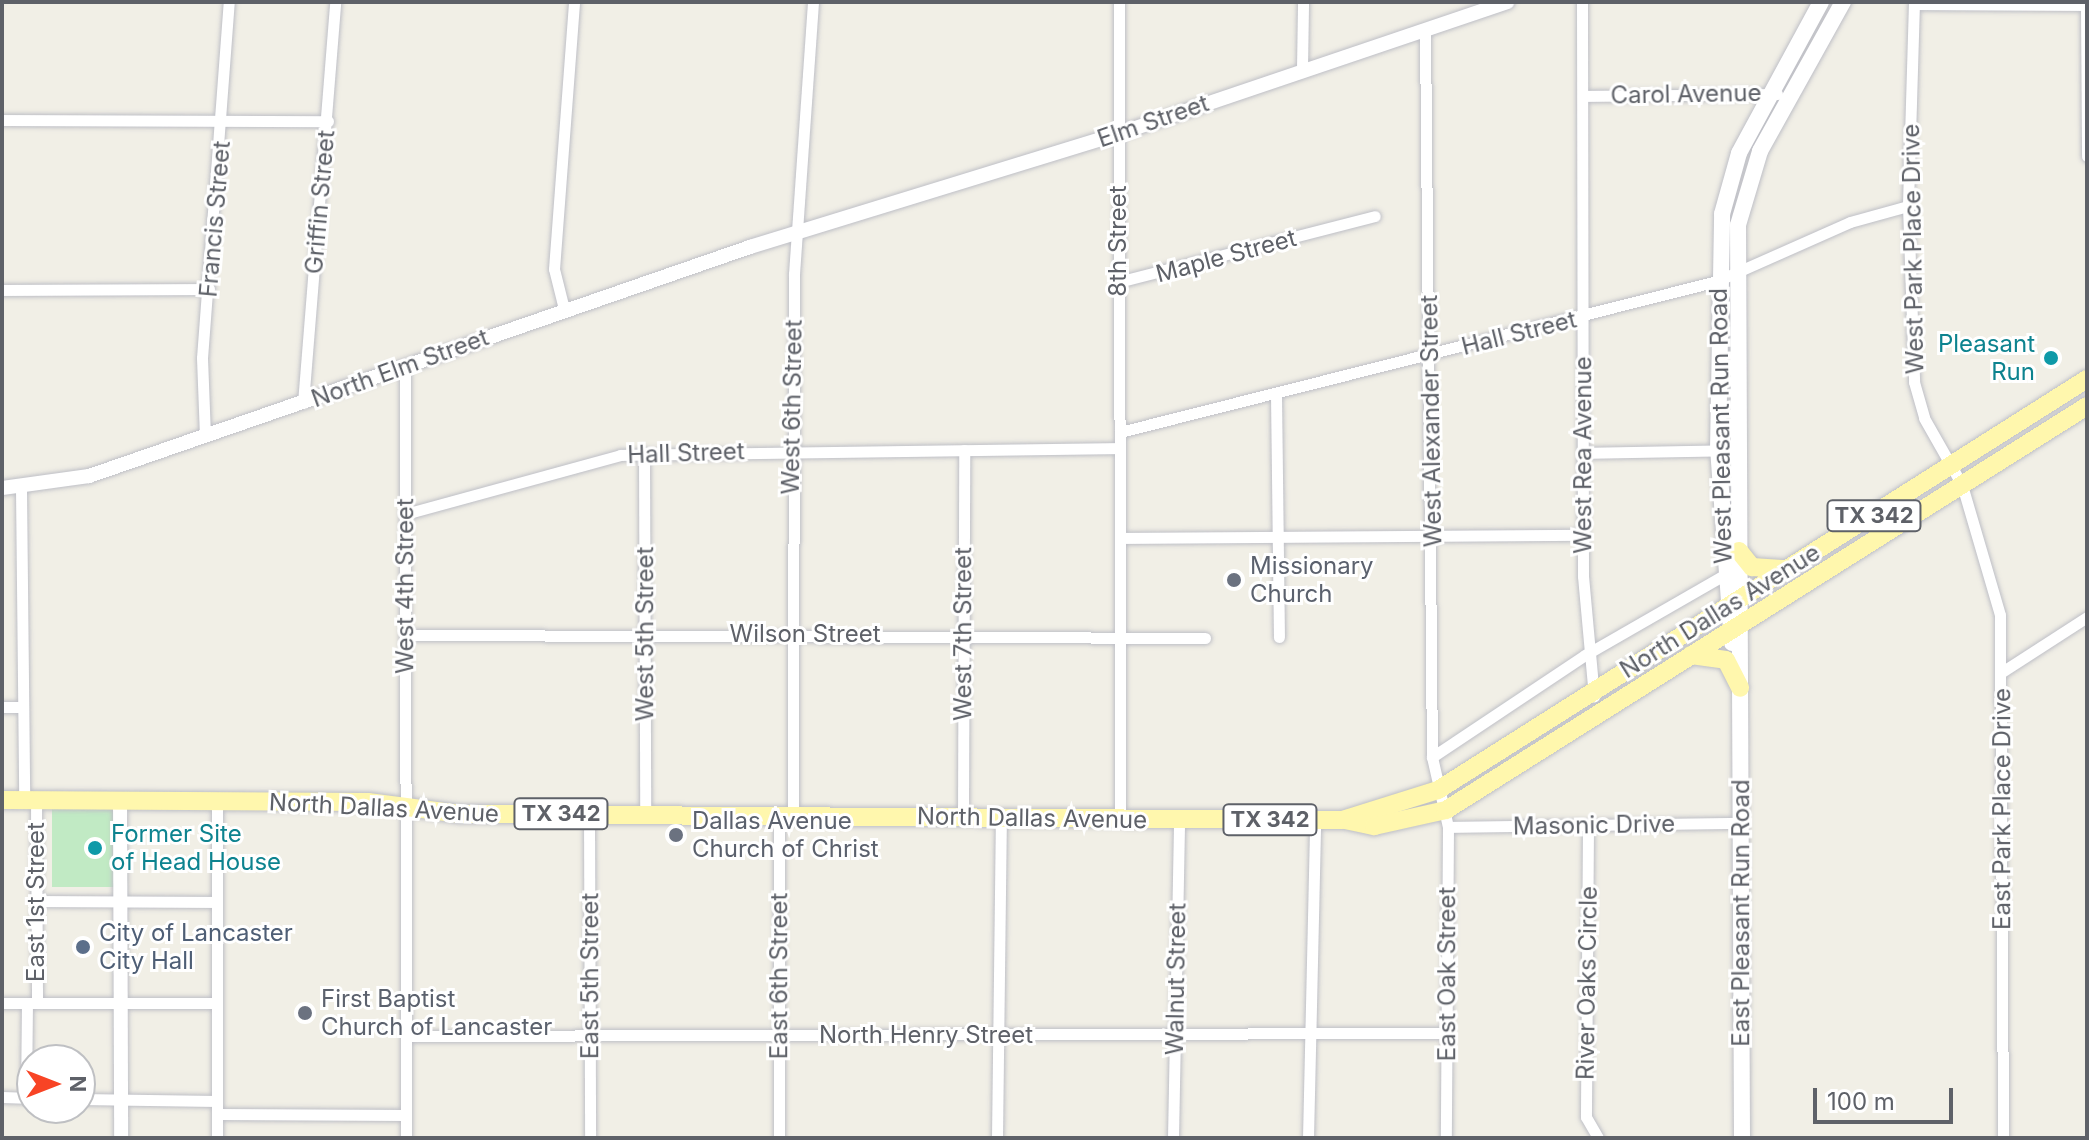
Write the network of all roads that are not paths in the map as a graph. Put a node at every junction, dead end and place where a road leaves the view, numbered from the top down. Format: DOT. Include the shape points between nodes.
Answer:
graph roads {
  1 [pos="229,2"];
  2 [pos="335,2"];
  3 [pos="574,2"];
  4 [pos="813,2"];
  5 [pos="1119,2"];
  6 [pos="1303,2"];
  7 [pos="1507,2"];
  8 [pos="1582,2"];
  9 [pos="1821,2"];
  10 [pos="1843,2"];
  11 [pos="1914,3"];
  12 [pos="2087,5"];
  13 [pos="1425,30"];
  14 [pos="1302,69"];
  15 [pos="1771,91"];
  16 [pos="1583,96"];
  17 [pos="1787,99"];
  18 [pos="2,120"];
  19 [pos="328,121"];
  20 [pos="223,122"];
  21 [pos="1118,134"];
  22 [pos="2087,156"];
  23 [pos="1908,206"];
  24 [pos="1375,216"];
  25 [pos="796,232"];
  26 [pos="1736,275"];
  27 [pos="1717,281"];
  28 [pos="1118,282"];
  29 [pos="209,289"];
  30 [pos="2,290"];
  31 [pos="564,309"];
  32 [pos="1583,317"];
  33 [pos="1431,354"];
  34 [pos="405,366"];
  35 [pos="2087,379"];
  36 [pos="1276,394"];
  37 [pos="303,403"];
  38 [pos="2048,403"];
  39 [pos="2087,406"];
  40 [pos="2061,422"];
  41 [pos="1120,432"];
  42 [pos="205,436"];
  43 [pos="1119,448"];
  44 [pos="792,450"];
  45 [pos="964,450"];
  46 [pos="1718,450"];
  47 [pos="1737,450"];
  48 [pos="644,453"];
  49 [pos="1583,453"];
  50 [pos="1951,466"];
  51 [pos="1962,485"];
  52 [pos="2,488"];
  53 [pos="21,489"];
  54 [pos="405,514"];
  55 [pos="1867,521"];
  56 [pos="1583,535"];
  57 [pos="1275,537"];
  58 [pos="1432,537"];
  59 [pos="1120,538"];
  60 [pos="1880,541"];
  61 [pos="1739,551"];
  62 [pos="1782,569"];
  63 [pos="1724,575"];
  64 [pos="1734,600"];
  65 [pos="2087,617"];
  66 [pos="1736,624"];
  67 [pos="790,633"];
  68 [pos="964,633"];
  69 [pos="405,635"];
  70 [pos="645,635"];
  71 [pos="1121,636"];
  72 [pos="1279,637"];
  73 [pos="1205,638"];
  74 [pos="1585,655"];
  75 [pos="1689,655"];
  76 [pos="2002,672"];
  77 [pos="1740,688"];
  78 [pos="1592,693"];
  79 [pos="2,707"];
  80 [pos="23,707"];
  81 [pos="1603,712"];
  82 [pos="1432,757"];
  83 [pos="1438,790"];
  84 [pos="2,800"];
  85 [pos="30,800"];
  86 [pos="120,801"];
  87 [pos="217,802"];
  88 [pos="404,807"];
  89 [pos="589,814"];
  90 [pos="786,814"];
  91 [pos="645,815"];
  92 [pos="963,817"];
  93 [pos="1001,818"];
  94 [pos="1120,818"];
  95 [pos="1447,819"];
  96 [pos="1179,820"];
  97 [pos="1342,820"];
  98 [pos="1315,822"];
  99 [pos="1740,823"];
  100 [pos="1588,825"];
  101 [pos="37,901"];
  102 [pos="121,901"];
  103 [pos="217,902"];
  104 [pos="2,1003"];
  105 [pos="32,1003"];
  106 [pos="121,1003"];
  107 [pos="217,1003"];
  108 [pos="1309,1031"];
  109 [pos="590,1033"];
  110 [pos="1175,1033"];
  111 [pos="1446,1033"];
  112 [pos="999,1035"];
  113 [pos="406,1036"];
  114 [pos="779,1036"];
  115 [pos="31,1044"];
  116 [pos="96,1099"];
  117 [pos="121,1100"];
  118 [pos="217,1101"];
  119 [pos="217,1114"];
  120 [pos="406,1115"];
  121 [pos="121,1138"];
  122 [pos="217,1138"];
  123 [pos="406,1138"];
  124 [pos="590,1138"];
  125 [pos="779,1138"];
  126 [pos="997,1138"];
  127 [pos="1173,1138"];
  128 [pos="1308,1138"];
  129 [pos="1446,1138"];
  130 [pos="1598,1138"];
  131 [pos="1742,1138"];
  132 [pos="2003,1138"];
  1 -- 20 [label="street, Francis Street"];
  2 -- 19 [label="street, Griffin Street"];
  3 -- 31 [label="street" via="554,269"];
  4 -- 25 [label="street, West 6th Street"];
  5 -- 21 [label="street, 8th Street"];
  6 -- 14 [label="street"];
  7 -- 13 [label="street, Elm Street"];
  8 -- 16 [label="street, West Rea Avenue"];
  9 -- 15 [label="main road, West Pleasant Run Road"];
  10 -- 17 [label="main road, West Pleasant Run Road"];
  11 -- 12 [label="street"];
  11 -- 23 [label="street, West Park Place Drive"];
  12 -- 22 [label="street"];
  13 -- 14 [label="street, Elm Street"];
  13 -- 33 [label="street, West Alexander Street"];
  14 -- 21 [label="street, Elm Street"];
  15 -- 16 [label="street, Carol Avenue"];
  15 -- 17 [label="street, Carol Avenue"];
  15 -- 27 [label="main road, West Pleasant Run Road" via="1726,188"];
  16 -- 32 [label="street, West Rea Avenue"];
  17 -- 26 [label="main road, West Pleasant Run Road" via="1748,179"];
  18 -- 20 [label="street"];
  19 -- 20 [label="street"];
  19 -- 37 [label="street, Griffin Street"];
  20 -- 29 [label="street, Francis Street"];
  21 -- 25 [label="street, Elm Street"];
  21 -- 28 [label="street, 8th Street"];
  23 -- 26 [label="street, Hall Street" via="1850,222"];
  23 -- 50 [label="street, West Park Place Drive" via="1914,382"];
  24 -- 28 [label="street, Maple Street"];
  25 -- 31 [label="street, North Elm Street"];
  25 -- 44 [label="street, West 6th Street"];
  26 -- 27 [label="street, Hall Street"];
  26 -- 47 [label="main road, West Pleasant Run Road"];
  27 -- 32 [label="street, Hall Street"];
  27 -- 46 [label="main road, West Pleasant Run Road"];
  28 -- 41 [label="street, 8th Street"];
  29 -- 30 [label="street"];
  29 -- 42 [label="street, Francis Street"];
  31 -- 34 [label="street, North Elm Street"];
  32 -- 33 [label="street, Hall Street"];
  32 -- 49 [label="street, West Rea Avenue"];
  33 -- 36 [label="street, Hall Street"];
  33 -- 58 [label="street, West Alexander Street"];
  34 -- 37 [label="street, North Elm Street"];
  34 -- 54 [label="street, West 4th Street"];
  35 -- 38 [label="main road, North Dallas Avenue / TX 342"];
  36 -- 41 [label="street, Hall Street"];
  36 -- 57 [label="street"];
  37 -- 42 [label="street, North Elm Street"];
  38 -- 40 [label="main road"];
  38 -- 50 [label="main road, North Dallas Avenue / TX 342"];
  39 -- 40 [label="main road, North Dallas Avenue / TX 342"];
  40 -- 51 [label="main road, North Dallas Avenue / TX 342"];
  41 -- 43 [label="street, 8th Street"];
  42 -- 53 [label="street, North Elm Street" via="89,476"];
  43 -- 45 [label="street, Hall Street"];
  43 -- 59 [label="street"];
  44 -- 45 [label="street, Hall Street"];
  44 -- 48 [label="street, Hall Street"];
  44 -- 67 [label="street, West 6th Street"];
  45 -- 68 [label="street, West 7th Street"];
  46 -- 47 [label="street"];
  46 -- 49 [label="street"];
  46 -- 63 [label="main road, West Pleasant Run Road"];
  47 -- 61 [label="main road, West Pleasant Run Road"];
  48 -- 54 [label="street, Hall Street"];
  48 -- 70 [label="street, West 5th Street"];
  49 -- 56 [label="street, West Rea Avenue"];
  50 -- 51 [label="street, West Park Place Drive"];
  50 -- 55 [label="main road, North Dallas Avenue / TX 342"];
  51 -- 60 [label="main road, North Dallas Avenue / TX 342"];
  51 -- 76 [label="street, East Park Place Drive" via="1998,599"];
  52 -- 53 [label="street, North Elm Street"];
  53 -- 80 [label="street, East 1st Street"];
  54 -- 69 [label="street, West 4th Street"];
  55 -- 60 [label="main road"];
  55 -- 62 [label="main road, North Dallas Avenue / TX 342"];
  56 -- 58 [label="street"];
  56 -- 74 [label="street, West Rea Avenue"];
  57 -- 58 [label="street"];
  57 -- 59 [label="street"];
  57 -- 72 [label="street"];
  58 -- 82 [label="street, West Alexander Street"];
  59 -- 71 [label="street"];
  60 -- 66 [label="main road, North Dallas Avenue / TX 342"];
  61 -- 62 [label="main road" via="1752,567"];
  61 -- 64 [label="main road, West Pleasant Run Road"];
  62 -- 64 [label="main road, North Dallas Avenue / TX 342"];
  63 -- 64 [label="main road, West Pleasant Run Road"];
  63 -- 74 [label="street, North Dallas Avenue"];
  64 -- 66 [label="main road, West Pleasant Run Road"];
  64 -- 78 [label="main road, North Dallas Avenue / TX 342"];
  65 -- 76 [label="street"];
  66 -- 75 [label="main road, North Dallas Avenue / TX 342"];
  66 -- 77 [label="main road, West Pleasant Run Road"];
  67 -- 68 [label="street, Wilson Street"];
  67 -- 70 [label="street, Wilson Street"];
  67 -- 90 [label="street, West 6th Street"];
  68 -- 71 [label="street, Wilson Street"];
  68 -- 92 [label="street, West 7th Street"];
  69 -- 70 [label="street, Wilson Street"];
  69 -- 88 [label="street, West 4th Street"];
  70 -- 91 [label="street, West 5th Street"];
  71 -- 73 [label="street, Wilson Street"];
  71 -- 94 [label="street"];
  74 -- 78 [label="street, West Rea Avenue"];
  74 -- 82 [label="street, North Dallas Avenue"];
  75 -- 77 [label="main road" via="1726,660"];
  75 -- 81 [label="main road, North Dallas Avenue / TX 342"];
  76 -- 132 [label="street, East Park Place Drive"];
  77 -- 99 [label="main road, East Pleasant Run Road"];
  78 -- 81 [label="street, West Rea Avenue"];
  78 -- 83 [label="main road, North Dallas Avenue / TX 342"];
  79 -- 80 [label="street"];
  80 -- 85 [label="street, East 1st Street"];
  81 -- 95 [label="main road, North Dallas Avenue / TX 342"];
  82 -- 83 [label="street, West Alexander Street"];
  83 -- 95 [label="street, West Alexander Street"];
  83 -- 97 [label="main road, North Dallas Avenue / TX 342"];
  84 -- 85 [label="main road, North Dallas Avenue / TX 342"];
  85 -- 86 [label="main road, North Dallas Avenue / TX 342"];
  85 -- 101 [label="street, East 1st Street"];
  86 -- 87 [label="main road, North Dallas Avenue / TX 342"];
  86 -- 102 [label="street"];
  87 -- 88 [label="main road, North Dallas Avenue / TX 342"];
  87 -- 103 [label="street"];
  88 -- 89 [label="main road, North Dallas Avenue / TX 342"];
  88 -- 113 [label="street, West 4th Street"];
  89 -- 91 [label="main road, North Dallas Avenue / TX 342"];
  89 -- 109 [label="street, East 5th Street"];
  90 -- 91 [label="main road, North Dallas Avenue / TX 342"];
  90 -- 92 [label="main road, North Dallas Avenue / TX 342"];
  90 -- 114 [label="street, East 6th Street"];
  92 -- 93 [label="main road, North Dallas Avenue / TX 342"];
  93 -- 94 [label="main road, North Dallas Avenue / TX 342"];
  93 -- 112 [label="street"];
  94 -- 96 [label="main road, North Dallas Avenue / TX 342"];
  95 -- 97 [label="main road, North Dallas Avenue / TX 342" via="1374,826"];
  95 -- 100 [label="street, Masonic Drive"];
  95 -- 111 [label="street, East Oak Street"];
  96 -- 98 [label="main road, North Dallas Avenue / TX 342"];
  96 -- 110 [label="street, Walnut Street"];
  97 -- 98 [label="main road, North Dallas Avenue / TX 342"];
  98 -- 108 [label="street"];
  99 -- 100 [label="street, Masonic Drive"];
  99 -- 131 [label="main road, East Pleasant Run Road"];
  100 -- 130 [label="street, River Oaks Circle" via="1586,1117"];
  101 -- 102 [label="street"];
  101 -- 105 [label="street, East 1st Street"];
  102 -- 103 [label="street"];
  102 -- 106 [label="street"];
  103 -- 107 [label="street"];
  104 -- 105 [label="street"];
  105 -- 106 [label="street"];
  105 -- 115 [label="street, East 1st Street"];
  106 -- 107 [label="street"];
  106 -- 117 [label="street"];
  107 -- 118 [label="street"];
  108 -- 110 [label="street, North Henry Street"];
  108 -- 111 [label="street, North Henry Street"];
  108 -- 128 [label="street"];
  109 -- 113 [label="street, North Henry Street"];
  109 -- 114 [label="street, North Henry Street"];
  109 -- 124 [label="street, East 5th Street"];
  110 -- 112 [label="street, North Henry Street"];
  110 -- 127 [label="street, Walnut Street"];
  111 -- 129 [label="street, East Oak Street"];
  112 -- 114 [label="street, North Henry Street"];
  112 -- 126 [label="street"];
  113 -- 120 [label="street, West 4th Street"];
  114 -- 125 [label="street, East 6th Street"];
  116 -- 117 [label="street"];
  117 -- 118 [label="street"];
  117 -- 121 [label="street"];
  118 -- 119 [label="street"];
  119 -- 120 [label="street"];
  119 -- 122 [label="street"];
  120 -- 123 [label="street, West 4th Street"];
}
